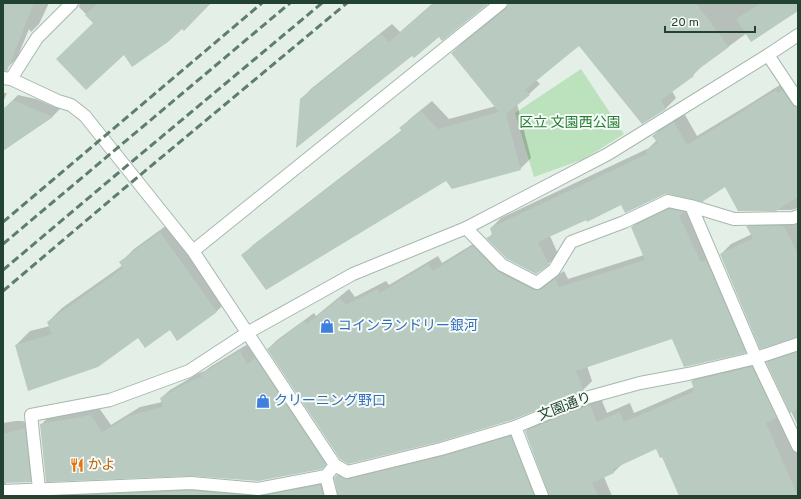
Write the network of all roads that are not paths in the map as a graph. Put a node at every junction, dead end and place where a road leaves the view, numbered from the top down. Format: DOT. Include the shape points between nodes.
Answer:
graph roads {
  1 [pos="72,3"];
  2 [pos="501,3"];
  3 [pos="798,35"];
  4 [pos="768,55"];
  5 [pos="7,79"];
  6 [pos="798,100"];
  7 [pos="691,206"];
  8 [pos="798,216"];
  9 [pos="466,228"];
  10 [pos="193,251"];
  11 [pos="247,333"];
  12 [pos="798,344"];
  13 [pos="756,358"];
  14 [pos="515,427"];
  15 [pos="798,446"];
  16 [pos="335,464"];
  17 [pos="326,476"];
  18 [pos="3,491"];
  19 [pos="40,492"];
  20 [pos="331,496"];
  21 [pos="542,496"];
  1 -- 5 [label="street" via="37,38"];
  2 -- 10 [label="street"];
  3 -- 4 [label="street"];
  4 -- 6 [label="street"];
  4 -- 9 [label="street" via="608,154"];
  5 -- 10 [label="street" via="71,105 85,116"];
  7 -- 8 [label="street" via="734,219"];
  7 -- 9 [label="street" via="668,201 624,222 572,242 554,270 537,283 502,265"];
  7 -- 13 [label="street"];
  9 -- 11 [label="street" via="353,274"];
  10 -- 11 [label="street"];
  11 -- 16 [label="street"];
  11 -- 19 [label="street" via="189,371 110,400 31,415"];
  12 -- 13 [label="street, 文園通り"];
  13 -- 14 [label="street, 文園通り" via="640,383 582,399"];
  13 -- 15 [label="street"];
  14 -- 16 [label="street, 文園通り" via="441,449 347,472"];
  14 -- 21 [label="street"];
  16 -- 17 [label="street"];
  17 -- 19 [label="street" via="258,489 190,483"];
  17 -- 20 [label="street"];
  18 -- 19 [label="street"];
}
